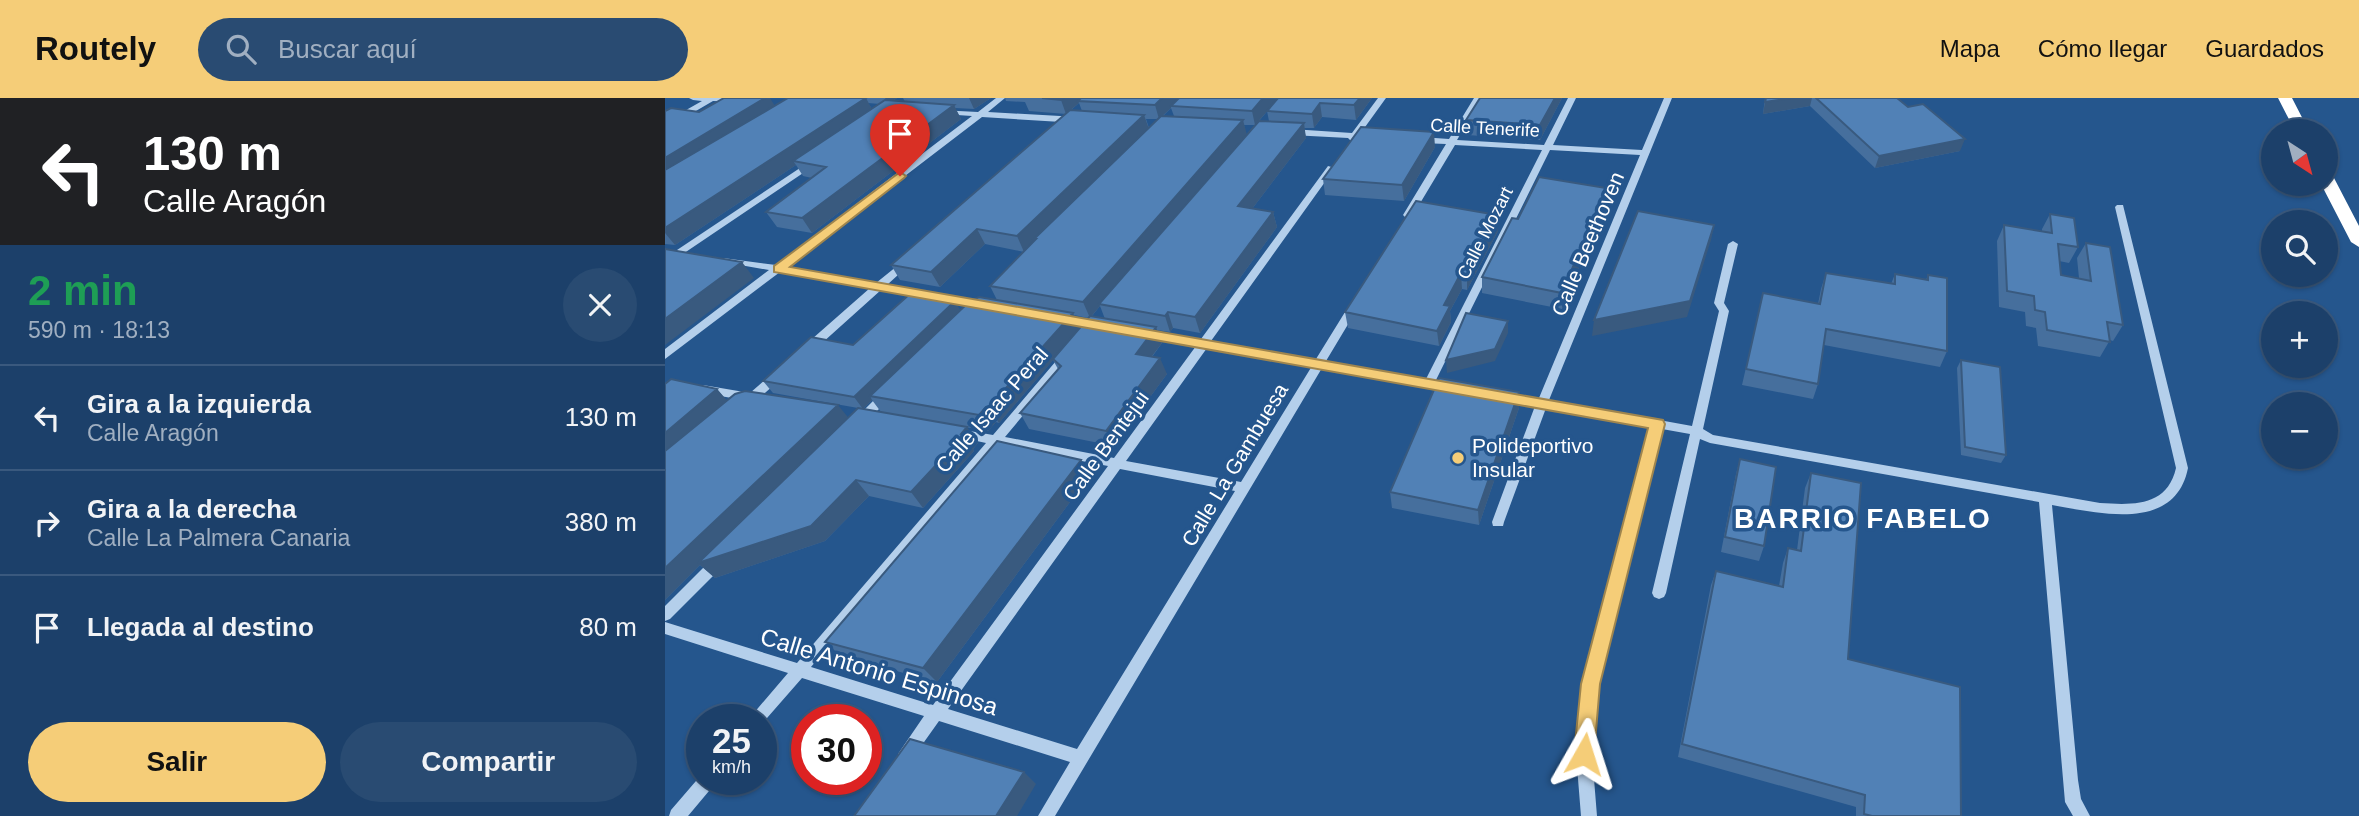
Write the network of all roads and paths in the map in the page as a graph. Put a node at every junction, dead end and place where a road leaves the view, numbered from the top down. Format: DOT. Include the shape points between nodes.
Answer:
graph roads {
  1 [pos="694,98"];
  2 [pos="713,98"];
  3 [pos="1001,98"];
  4 [pos="1382,98"];
  5 [pos="1478,98"];
  6 [pos="1572,98"];
  7 [pos="1668,98"];
  8 [pos="2285,98"];
  9 [pos="750,101"];
  10 [pos="1086,105"];
  11 [pos="930,111"];
  12 [pos="981,114"];
  13 [pos="1069,119"];
  14 [pos="2296,119"];
  15 [pos="1083,120"];
  16 [pos="665,126"];
  17 [pos="1059,128"];
  18 [pos="1286,132"];
  19 [pos="1382,137"];
  20 [pos="1410,139"];
  21 [pos="1452,142"];
  22 [pos="1347,147"];
  23 [pos="1547,147"];
  24 [pos="1646,153"];
  25 [pos="825,154"];
  26 [pos="2335,196"];
  27 [pos="2120,207"];
  28 [pos="1403,223"];
  29 [pos="2359,243"];
  30 [pos="1733,244"];
  31 [pos="665,250"];
  32 [pos="919,251"];
  33 [pos="687,253"];
  34 [pos="718,258"];
  35 [pos="665,263"];
  36 [pos="778,269"];
  37 [pos="879,286"];
  38 [pos="1361,293"];
  39 [pos="991,300"];
  40 [pos="980,304"];
  41 [pos="971,313"];
  42 [pos="1136,331"];
  43 [pos="1204,343"];
  44 [pos="1076,345"];
  45 [pos="665,355"];
  46 [pos="801,355"];
  47 [pos="791,363"];
  48 [pos="1319,363"];
  49 [pos="1429,383"];
  50 [pos="690,386"];
  51 [pos="893,388"];
  52 [pos="1467,390"];
  53 [pos="1492,394"];
  54 [pos="771,399"];
  55 [pos="747,402"];
  56 [pos="1542,404"];
  57 [pos="1657,424"];
  58 [pos="942,430"];
  59 [pos="1696,431"];
  60 [pos="845,435"];
  61 [pos="993,439"];
  62 [pos="1116,464"];
  63 [pos="1244,488"];
  64 [pos="2045,498"];
  65 [pos="1498,522"];
  66 [pos="731,549"];
  67 [pos="1659,593"];
  68 [pos="665,615"];
  69 [pos="665,628"];
  70 [pos="799,671"];
  71 [pos="771,704"];
  72 [pos="936,714"];
  73 [pos="1081,758"];
  74 [pos="898,765"];
  75 [pos="695,795"];
  76 [pos="677,816"];
  77 [pos="1046,816"];
  78 [pos="1589,816"];
  79 [pos="2083,816"];
  1 -- 2 [label="street"];
  2 -- 9 [label="street"];
  2 -- 16 [label="street"];
  3 -- 12 [label="street"];
  4 -- 22 [label="street, Calle Bentejui"];
  5 -- 21 [label="street"];
  6 -- 23 [label="street, Calle Mozart"];
  7 -- 24 [label="street, Calle Beethoven"];
  8 -- 14 [label="highway"];
  10 -- 13 [label="street"];
  11 -- 12 [label="street"];
  12 -- 13 [label="street"];
  12 -- 36 [label="street"];
  13 -- 15 [label="street"];
  13 -- 17 [label="street"];
  18 -- 22 [label="street"];
  19 -- 22 [label="street"];
  20 -- 21 [label="street, Calle Tenerife"];
  21 -- 23 [label="street, Calle Tenerife"];
  21 -- 28 [label="street"];
  22 -- 43 [label="street, Calle Bentejui"];
  23 -- 24 [label="street, Calle Tenerife"];
  23 -- 49 [label="street, Calle Mozart"];
  24 -- 56 [label="street, Calle Beethoven"];
  25 -- 33 [label="street"];
  26 -- 29 [label="highway"];
  27 -- 64 [label="street" via="2180,456 2181,478 2171,495 2150,507 2100,508"];
  30 -- 59 [label="street" via="1719,303 1724,311"];
  31 -- 33 [label="street"];
  32 -- 37 [label="street"];
  33 -- 35 [label="street"];
  34 -- 36 [label="street"];
  36 -- 37 [label="street"];
  36 -- 45 [label="street"];
  37 -- 40 [label="street"];
  37 -- 46 [label="street"];
  38 -- 48 [label="street, Calle La Gambuesa"];
  39 -- 40 [label="street"];
  40 -- 41 [label="street"];
  42 -- 43 [label="street"];
  43 -- 48 [label="street"];
  43 -- 62 [label="street, Calle Bentejui"];
  44 -- 61 [label="street, Calle Isaac Peral"];
  47 -- 55 [label="street"];
  48 -- 49 [label="street"];
  48 -- 63 [label="street, Calle La Gambuesa"];
  49 -- 52 [label="street"];
  50 -- 55 [label="street"];
  51 -- 60 [label="street"];
  53 -- 56 [label="street"];
  54 -- 55 [label="street"];
  56 -- 57 [label="street"];
  56 -- 65 [label="street"];
  57 -- 59 [label="street"];
  57 -- 78 [label="street" via="1591,684 1584,754"];
  58 -- 61 [label="street"];
  59 -- 64 [label="street" via="1710,439"];
  59 -- 67 [label="street"];
  61 -- 62 [label="street"];
  61 -- 70 [label="street, Calle Isaac Peral"];
  62 -- 63 [label="street"];
  62 -- 72 [label="street, Calle Bentejui"];
  63 -- 73 [label="street, Calle La Gambuesa"];
  64 -- 79 [label="street" via="2070,780 2073,802"];
  66 -- 68 [label="street"];
  69 -- 70 [label="street, Calle Antonio Espinosa"];
  70 -- 71 [label="street, Calle Isaac Peral"];
  70 -- 72 [label="street, Calle Antonio Espinosa"];
  72 -- 73 [label="street, Calle Antonio Espinosa"];
  72 -- 74 [label="street, Calle Bentejui"];
  73 -- 77 [label="street, Calle La Gambuesa"];
  75 -- 76 [label="street"];
}
